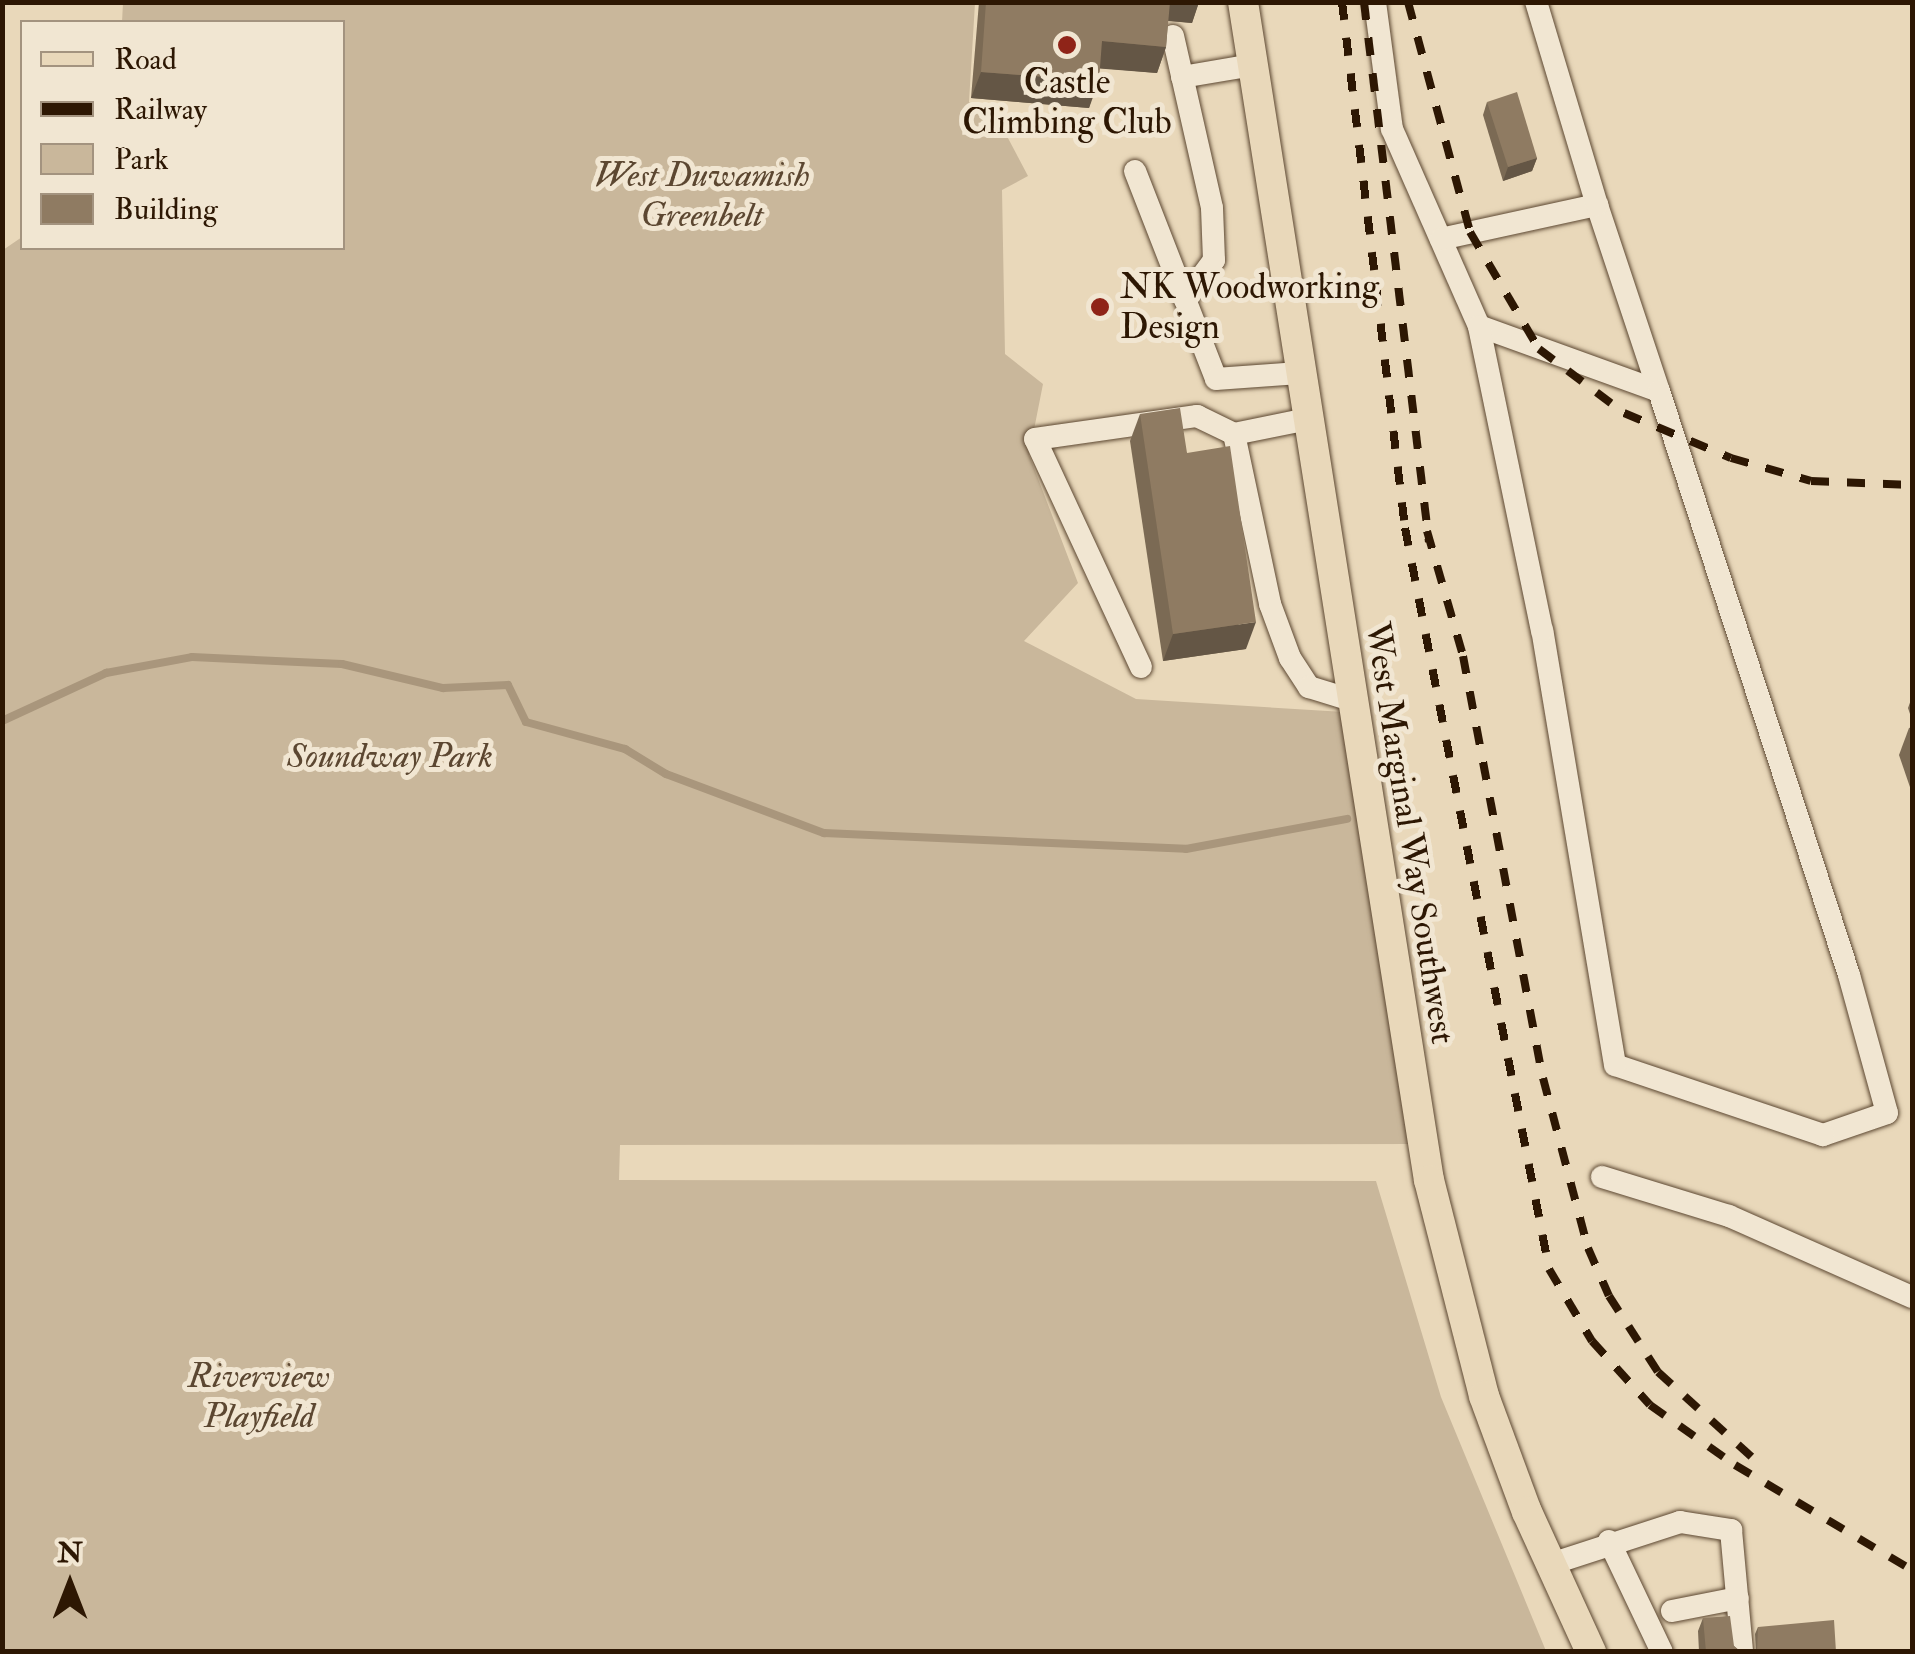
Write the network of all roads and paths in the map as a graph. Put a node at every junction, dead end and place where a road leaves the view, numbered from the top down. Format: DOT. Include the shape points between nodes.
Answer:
graph roads {
  1 [pos="1243,2"];
  2 [pos="1375,2"];
  3 [pos="1536,2"];
  4 [pos="1172,36"];
  5 [pos="1252,65"];
  6 [pos="1182,77"];
  7 [pos="1135,171"];
  8 [pos="1597,205"];
  9 [pos="1441,240"];
  10 [pos="1185,299"];
  11 [pos="1480,326"];
  12 [pos="1299,373"];
  13 [pos="1659,391"];
  14 [pos="1308,419"];
  15 [pos="1234,434"];
  16 [pos="1141,666"];
  17 [pos="1351,700"];
  18 [pos="1602,1177"];
  19 [pos="1912,1298"];
  20 [pos="1609,1541"];
  21 [pos="1551,1564"];
  22 [pos="1738,1598"];
  23 [pos="1672,1611"];
  24 [pos="1592,1652"];
  25 [pos="1662,1652"];
  26 [pos="1742,1652"];
  1 -- 5 [label="main road, West Marginal Way Southwest"];
  2 -- 9 [label="lane" via="1392,129"];
  3 -- 8 [label="lane"];
  4 -- 6 [label="lane"];
  5 -- 6 [label="lane"];
  5 -- 12 [label="main road, West Marginal Way Southwest"];
  6 -- 10 [label="lane" via="1212,208 1214,260"];
  7 -- 10 [label="lane"];
  8 -- 9 [label="lane"];
  8 -- 13 [label="lane"];
  9 -- 11 [label="lane"];
  10 -- 12 [label="lane" via="1216,380"];
  11 -- 13 [label="lane"];
  11 -- 13 [label="lane" via="1542,631 1615,1066 1823,1135 1886,1113 1849,975"];
  12 -- 14 [label="main road, West Marginal Way Southwest"];
  14 -- 15 [label="lane"];
  14 -- 17 [label="main road, West Marginal Way Southwest"];
  15 -- 16 [label="lane" via="1197,416 1035,439"];
  15 -- 17 [label="lane" via="1270,604 1290,658 1309,687"];
  17 -- 21 [label="main road, West Marginal Way Southwest" via="1442,1234 1484,1396"];
  18 -- 19 [label="lane" via="1729,1216"];
  20 -- 21 [label="lane"];
  20 -- 22 [label="lane" via="1680,1522 1731,1530"];
  20 -- 25 [label="lane"];
  21 -- 24 [label="main road, West Marginal Way Southwest"];
  22 -- 23 [label="lane"];
  22 -- 26 [label="lane"];
}
